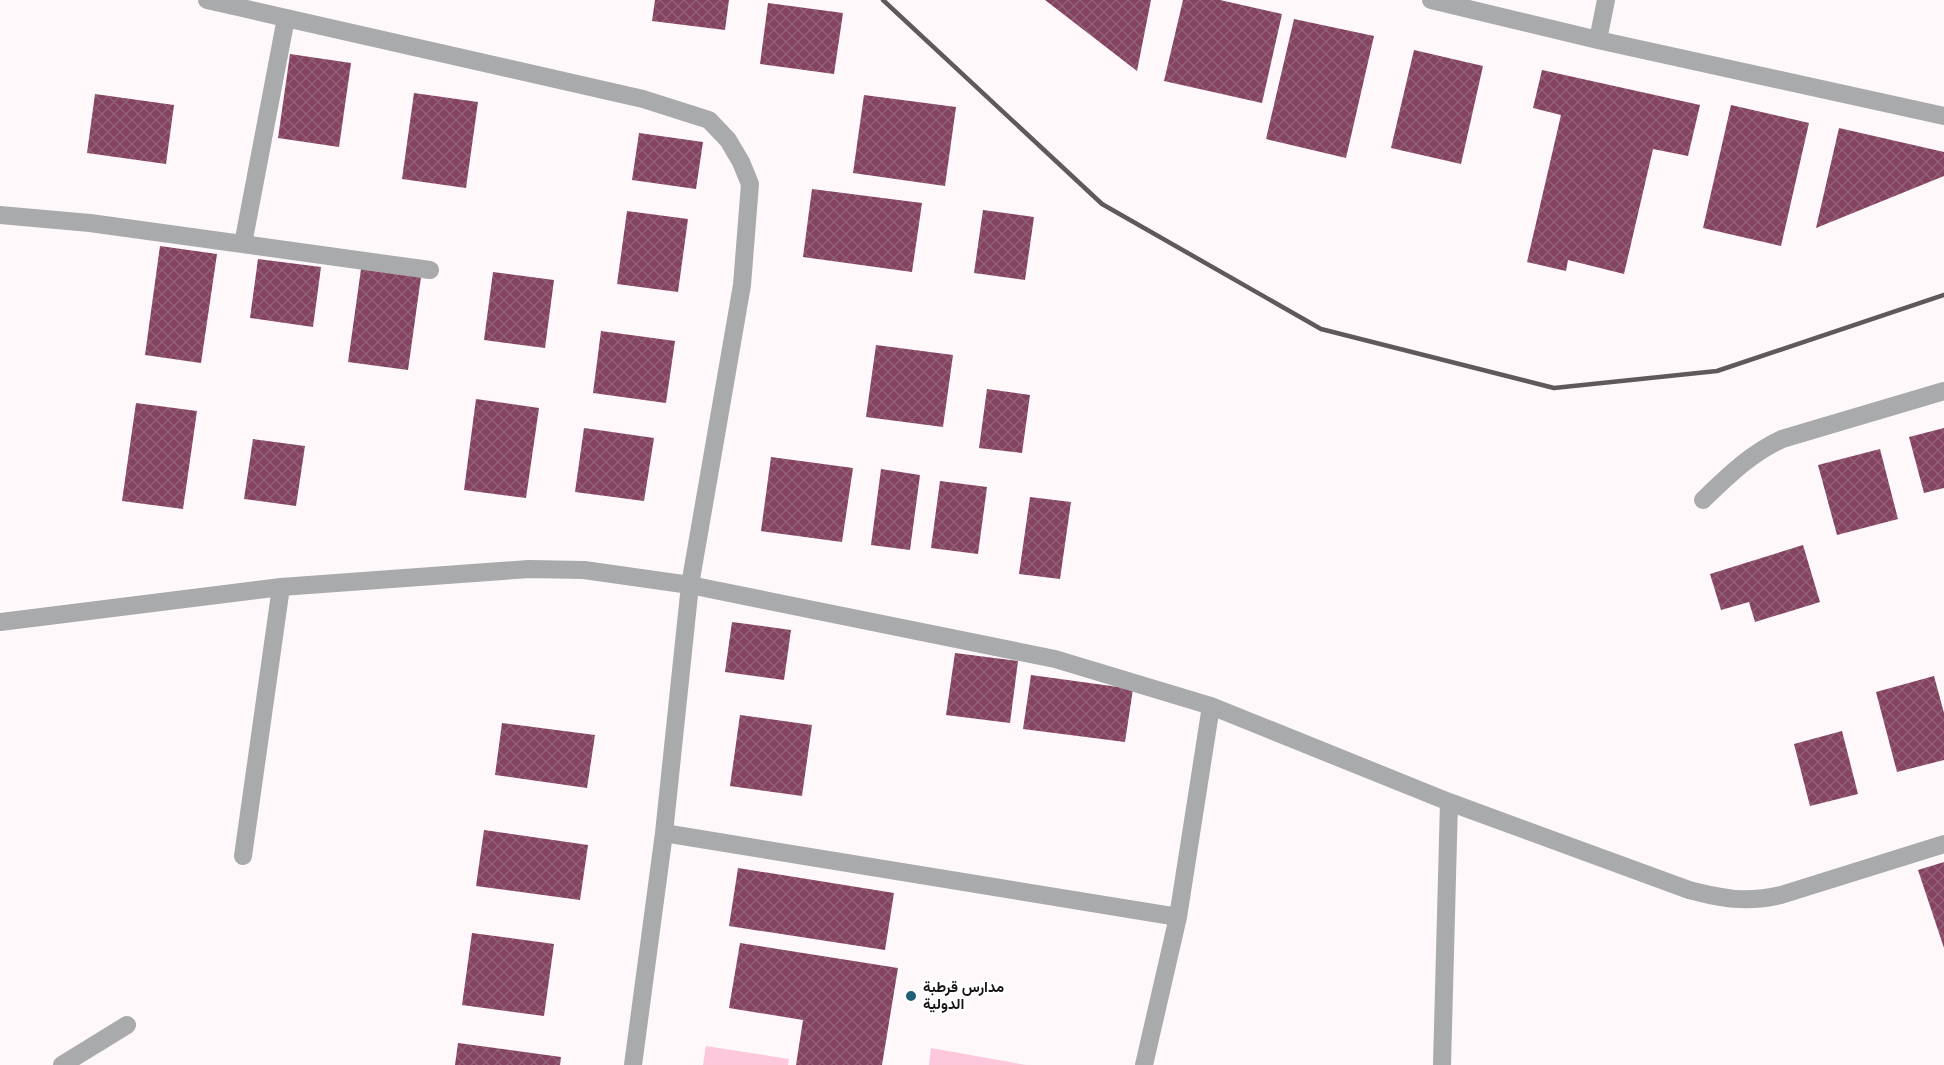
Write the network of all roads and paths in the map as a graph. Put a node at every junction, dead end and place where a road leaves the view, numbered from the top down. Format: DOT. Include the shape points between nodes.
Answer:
graph roads {
  1 [pos="207,0"];
  2 [pos="1431,0"];
  3 [pos="1606,0"];
  4 [pos="286,18"];
  5 [pos="1598,40"];
  6 [pos="1944,116"];
  7 [pos="0,215"];
  8 [pos="243,244"];
  9 [pos="430,270"];
  10 [pos="1944,391"];
  11 [pos="1703,500"];
  12 [pos="690,585"];
  13 [pos="281,587"];
  14 [pos="0,622"];
  15 [pos="1211,706"];
  16 [pos="1449,802"];
  17 [pos="664,832"];
  18 [pos="1944,844"];
  19 [pos="243,856"];
  20 [pos="1178,917"];
  21 [pos="127,1025"];
  22 [pos="62,1065"];
  23 [pos="633,1065"];
  24 [pos="1144,1065"];
  25 [pos="1442,1065"];
  1 -- 4 [label="street"];
  2 -- 5 [label="street"];
  3 -- 5 [label="street"];
  4 -- 8 [label="street"];
  4 -- 12 [label="street" via="643,99 709,120 728,140 750,184 742,285"];
  5 -- 6 [label="street"];
  7 -- 8 [label="street"];
  8 -- 9 [label="street"];
  10 -- 11 [label="street" via="1774,443 1742,462"];
  12 -- 13 [label="street" via="584,570 529,569"];
  12 -- 15 [label="street" via="1055,659"];
  12 -- 17 [label="street"];
  13 -- 14 [label="street"];
  13 -- 19 [label="street"];
  15 -- 16 [label="street"];
  15 -- 20 [label="street"];
  16 -- 18 [label="street" via="1722,899 1754,901 1781,895"];
  16 -- 25 [label="street"];
  17 -- 20 [label="street"];
  17 -- 23 [label="street"];
  20 -- 24 [label="street"];
  21 -- 22 [label="street"];
}
